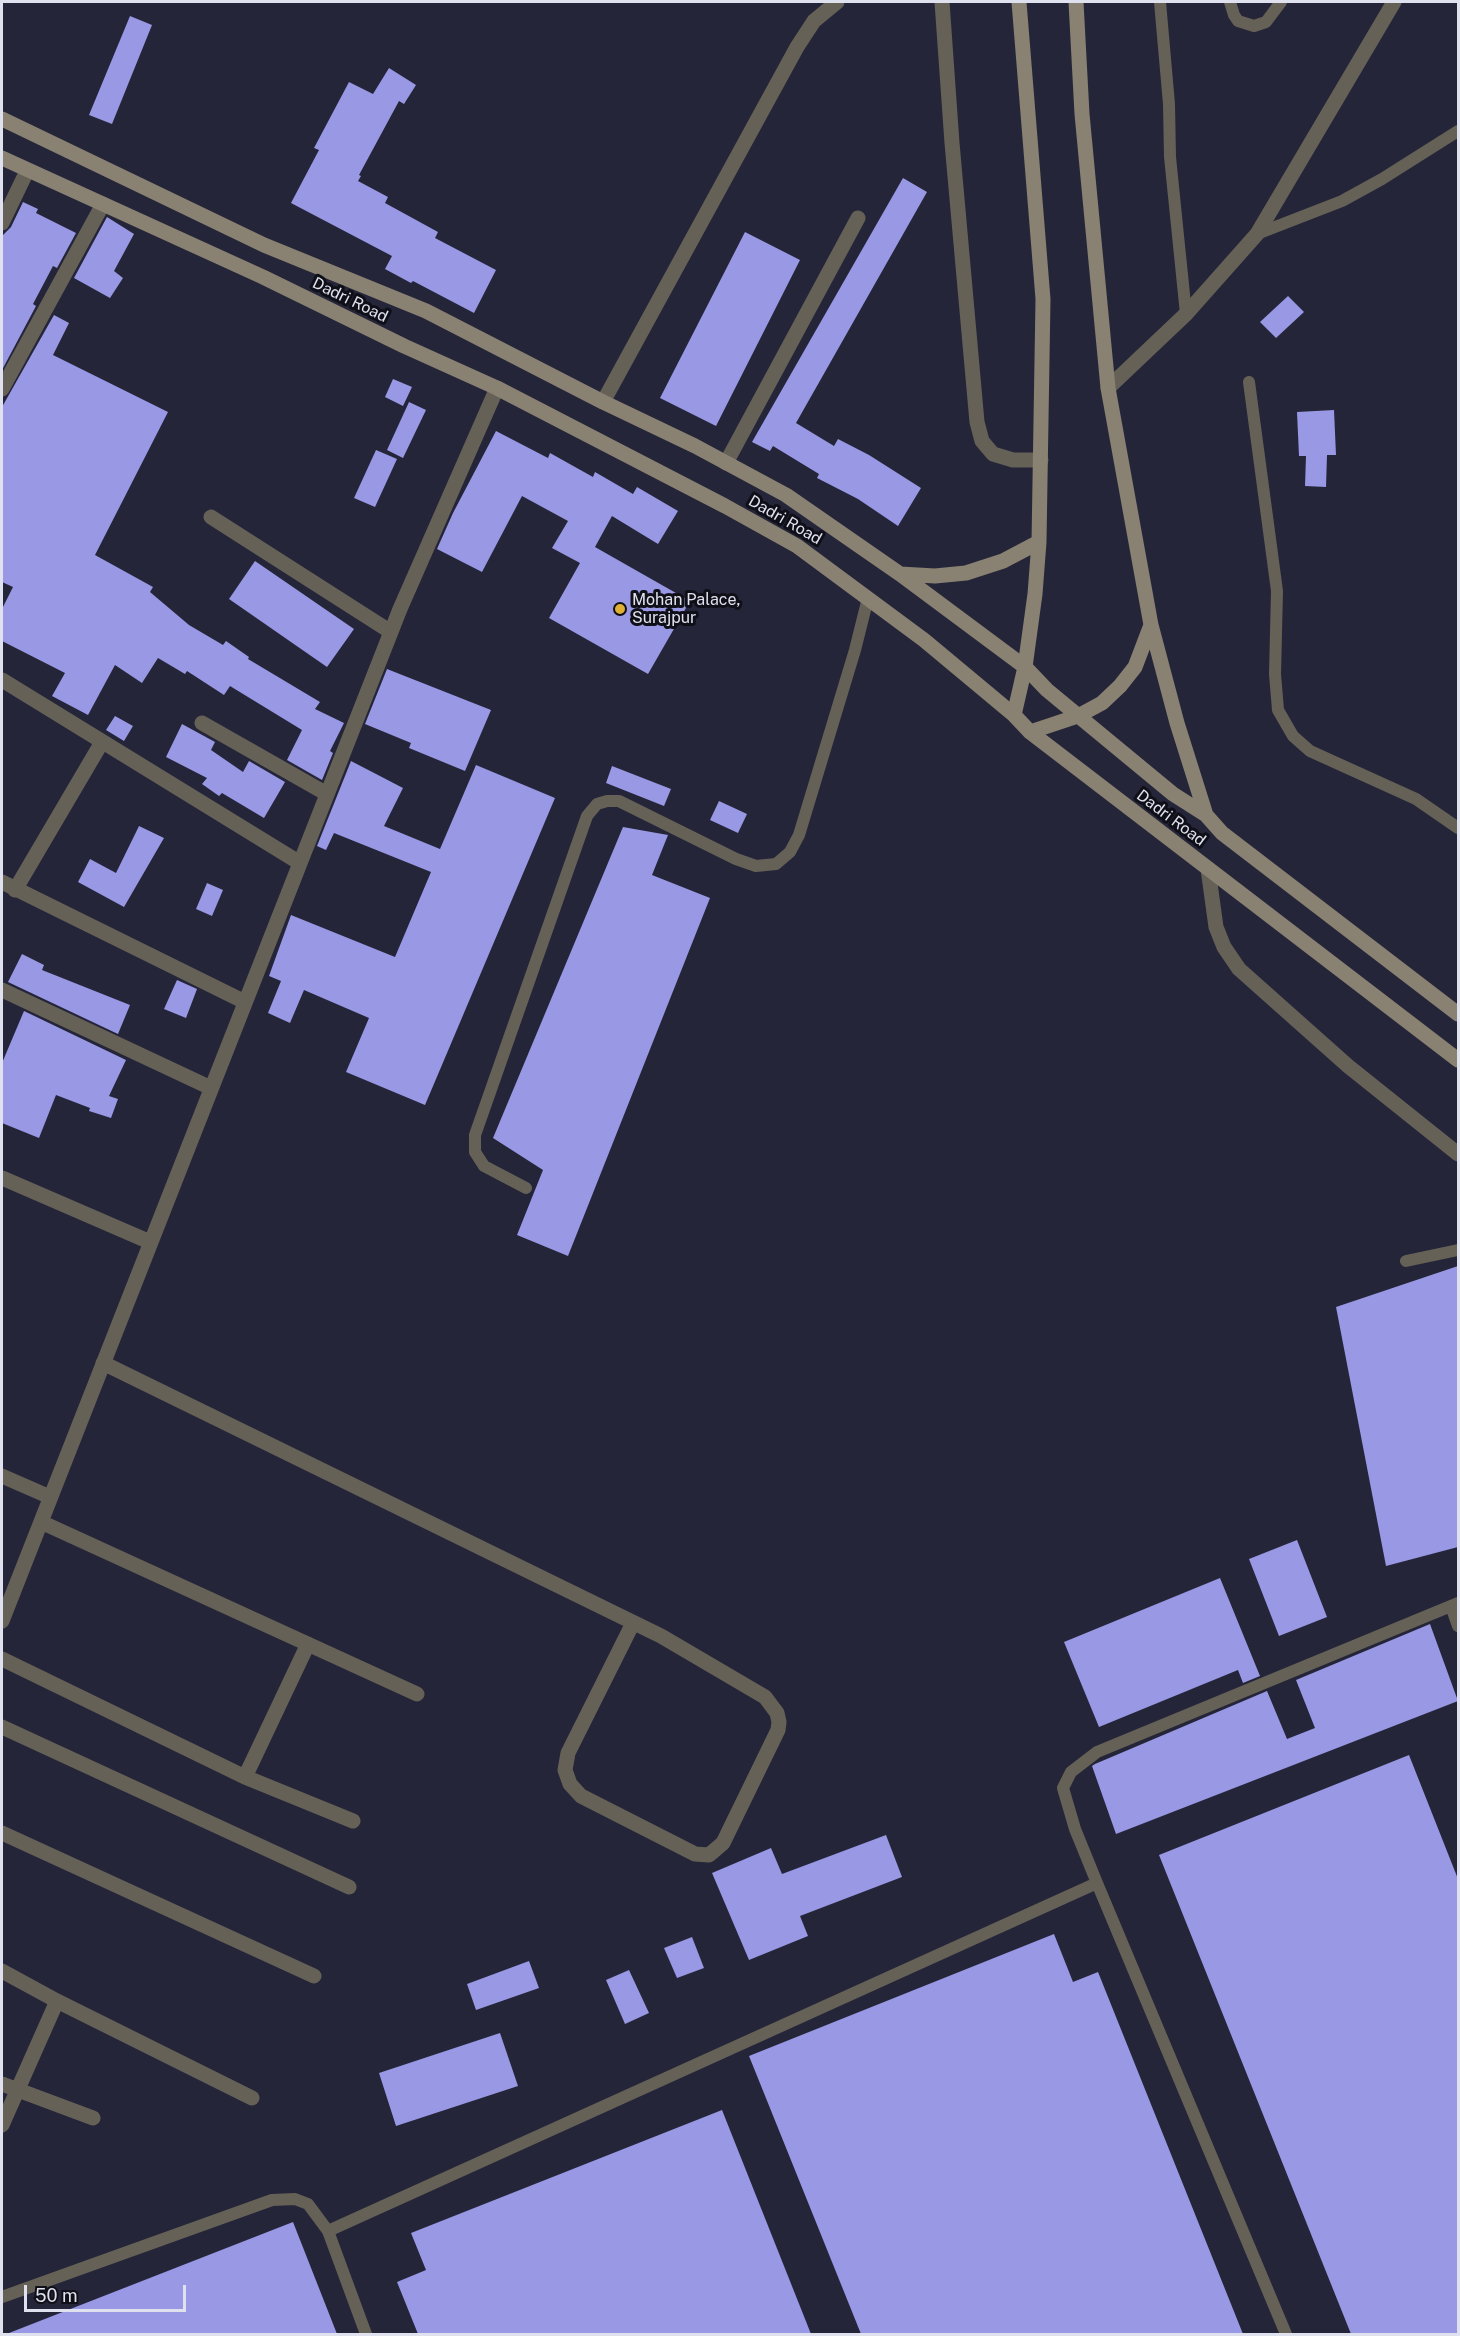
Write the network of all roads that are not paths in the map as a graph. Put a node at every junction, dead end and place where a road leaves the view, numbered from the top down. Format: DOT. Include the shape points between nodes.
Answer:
graph roads {
  1 [pos="837,2"];
  2 [pos="942,2"];
  3 [pos="1019,2"];
  4 [pos="1076,2"];
  5 [pos="1160,2"];
  6 [pos="1230,2"];
  7 [pos="1281,2"];
  8 [pos="1394,2"];
  9 [pos="2,119"];
  10 [pos="1458,130"];
  11 [pos="2,158"];
  12 [pos="27,171"];
  13 [pos="102,204"];
  14 [pos="858,218"];
  15 [pos="2,223"];
  16 [pos="1257,234"];
  17 [pos="1186,314"];
  18 [pos="1249,381"];
  19 [pos="497,388"];
  20 [pos="1108,388"];
  21 [pos="2,389"];
  22 [pos="603,402"];
  23 [pos="1041,460"];
  24 [pos="726,463"];
  25 [pos="211,518"];
  26 [pos="1039,542"];
  27 [pos="900,574"];
  28 [pos="868,598"];
  29 [pos="1151,625"];
  30 [pos="391,632"];
  31 [pos="1024,667"];
  32 [pos="2,680"];
  33 [pos="1014,715"];
  34 [pos="1078,716"];
  35 [pos="202,723"];
  36 [pos="1030,732"];
  37 [pos="102,742"];
  38 [pos="327,794"];
  39 [pos="1206,815"];
  40 [pos="1458,828"];
  41 [pos="300,863"];
  42 [pos="1208,869"];
  43 [pos="2,882"];
  44 [pos="15,890"];
  45 [pos="2,990"];
  46 [pos="245,1002"];
  47 [pos="1458,1014"];
  48 [pos="1458,1060"];
  49 [pos="211,1088"];
  50 [pos="1458,1154"];
  51 [pos="2,1178"];
  52 [pos="526,1188"];
  53 [pos="150,1242"];
  54 [pos="1458,1251"];
  55 [pos="1406,1261"];
  56 [pos="103,1363"];
  57 [pos="2,1476"];
  58 [pos="50,1497"];
  59 [pos="41,1522"];
  60 [pos="1455,1604"];
  61 [pos="2,1621"];
  62 [pos="633,1623"];
  63 [pos="1458,1626"];
  64 [pos="308,1644"];
  65 [pos="2,1659"];
  66 [pos="417,1694"];
  67 [pos="2,1727"];
  68 [pos="245,1777"];
  69 [pos="353,1821"];
  70 [pos="2,1833"];
  71 [pos="1096,1883"];
  72 [pos="349,1887"];
  73 [pos="2,1971"];
  74 [pos="314,1976"];
  75 [pos="57,2001"];
  76 [pos="9,2087"];
  77 [pos="252,2098"];
  78 [pos="93,2118"];
  79 [pos="2,2125"];
  80 [pos="327,2231"];
  81 [pos="2,2297"];
  82 [pos="366,2334"];
  83 [pos="1286,2334"];
  1 -- 22 [label="street" via="814,21 797,47"];
  2 -- 23 [label="street" via="977,422 982,441 993,454 1013,460"];
  3 -- 23 [label="main road" via="1043,299"];
  4 -- 20 [label="main road" via="1082,114"];
  5 -- 17 [label="lane"];
  6 -- 7 [label="lane" via="1238,21 1254,26 1266,22"];
  8 -- 16 [label="street"];
  9 -- 22 [label="main road, Dadri Road" via="264,245 426,311"];
  10 -- 16 [label="lane" via="1342,201"];
  11 -- 12 [label="main road, Dadri Road"];
  12 -- 13 [label="main road, Dadri Road"];
  12 -- 15 [label="street"];
  13 -- 19 [label="main road, Dadri Road"];
  13 -- 21 [label="street"];
  14 -- 24 [label="street"];
  16 -- 17 [label="street"];
  17 -- 20 [label="street"];
  18 -- 40 [label="lane" via="1277,591 1278,710 1293,736 1310,751 1416,799"];
  19 -- 28 [label="main road, Dadri Road" via="797,546"];
  19 -- 30 [label="street"];
  20 -- 29 [label="main road"];
  22 -- 24 [label="main road, Dadri Road"];
  23 -- 26 [label="main road"];
  24 -- 27 [label="main road, Dadri Road" via="786,495"];
  25 -- 30 [label="street"];
  26 -- 27 [label="main road" via="1002,561 966,573"];
  26 -- 31 [label="main road"];
  27 -- 31 [label="main road, Dadri Road"];
  28 -- 33 [label="main road, Dadri Road"];
  28 -- 52 [label="lane" via="799,835 790,852 776,864 756,866 736,859 619,801 597,804 586,816 475,1135 475,1152 484,1166"];
  29 -- 34 [label="main road" via="1135,667 1120,686 1102,703"];
  29 -- 39 [label="main road"];
  30 -- 38 [label="street"];
  31 -- 33 [label="main road"];
  31 -- 34 [label="main road, Dadri Road"];
  32 -- 37 [label="street"];
  33 -- 36 [label="main road, Dadri Road"];
  34 -- 36 [label="main road"];
  34 -- 39 [label="main road, Dadri Road" via="1173,794"];
  35 -- 38 [label="street"];
  36 -- 42 [label="main road, Dadri Road"];
  37 -- 41 [label="street"];
  37 -- 44 [label="street"];
  38 -- 41 [label="street"];
  39 -- 47 [label="main road, Dadri Road" via="1222,833"];
  41 -- 46 [label="street"];
  42 -- 48 [label="main road, Dadri Road"];
  42 -- 50 [label="street" via="1215,927 1239,969 1348,1066"];
  43 -- 44 [label="street"];
  44 -- 46 [label="street"];
  45 -- 49 [label="street"];
  46 -- 49 [label="street"];
  49 -- 53 [label="street"];
  51 -- 53 [label="street"];
  53 -- 56 [label="street"];
  54 -- 55 [label="lane"];
  56 -- 58 [label="street"];
  56 -- 62 [label="street"];
  57 -- 58 [label="street"];
  58 -- 59 [label="street"];
  59 -- 61 [label="street"];
  59 -- 64 [label="street"];
  60 -- 63 [label="lane"];
  60 -- 71 [label="lane" via="1097,1752 1079,1765 1063,1788"];
  62 -- 62 [label="street" via="765,1697 777,1713 778,1730 723,1843 709,1854 695,1854 581,1796 570,1784 565,1770 568,1753"];
  64 -- 66 [label="street"];
  64 -- 68 [label="street"];
  65 -- 68 [label="street"];
  67 -- 72 [label="street"];
  68 -- 69 [label="street"];
  70 -- 74 [label="street"];
  71 -- 80 [label="lane"];
  71 -- 83 [label="lane"];
  73 -- 75 [label="street"];
  75 -- 76 [label="street"];
  75 -- 77 [label="street"];
  76 -- 78 [label="street"];
  76 -- 79 [label="street"];
  80 -- 81 [label="lane" via="308,2204 295,2199 272,2200"];
  80 -- 82 [label="lane"];
}
